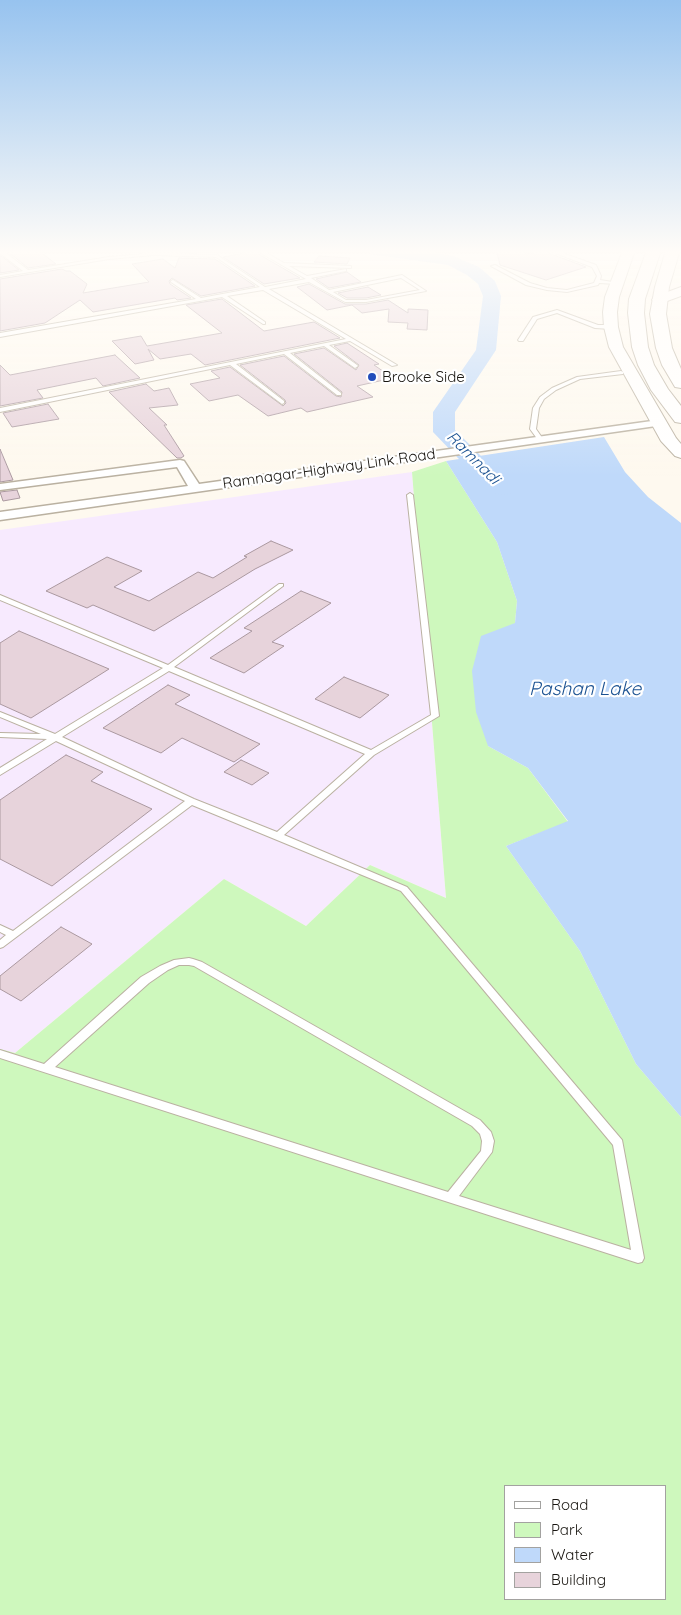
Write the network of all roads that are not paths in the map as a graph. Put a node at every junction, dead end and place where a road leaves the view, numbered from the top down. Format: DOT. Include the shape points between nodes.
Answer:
graph roads {
  1 [pos="54,325"];
  2 [pos="328,325"];
  3 [pos="530,325"];
  4 [pos="593,325"];
  5 [pos="637,325"];
  6 [pos="660,325"];
  7 [pos="611,327"];
  8 [pos="0,335"];
  9 [pos="351,339"];
  10 [pos="521,340"];
  11 [pos="324,344"];
  12 [pos="285,352"];
  13 [pos="230,363"];
  14 [pos="394,365"];
  15 [pos="355,366"];
  16 [pos="621,373"];
  17 [pos="681,383"];
  18 [pos="340,394"];
  19 [pos="282,402"];
  20 [pos="1,410"];
  21 [pos="681,418"];
  22 [pos="659,423"];
  23 [pos="540,439"];
  24 [pos="514,443"];
  25 [pos="681,453"];
  26 [pos="403,459"];
  27 [pos="0,487"];
  28 [pos="195,488"];
  29 [pos="410,495"];
  30 [pos="34,497"];
  31 [pos="0,516"];
  32 [pos="281,585"];
  33 [pos="0,597"];
  34 [pos="168,668"];
  35 [pos="0,714"];
  36 [pos="0,735"];
  37 [pos="54,737"];
  38 [pos="371,753"];
  39 [pos="0,772"];
  40 [pos="191,801"];
  41 [pos="278,836"];
  42 [pos="0,928"];
  43 [pos="13,935"];
  44 [pos="0,945"];
  45 [pos="0,1054"];
  46 [pos="46,1069"];
  47 [pos="451,1198"];
  1 -- 8 [label="lane"];
  2 -- 9 [label="lane"];
  3 -- 10 [label="lane"];
  4 -- 7 [label="lane"];
  5 -- 21 [label="highway" via="646,365"];
  6 -- 17 [label="highway" via="670,365"];
  7 -- 22 [label="street" via="616,347"];
  9 -- 11 [label="lane"];
  9 -- 14 [label="lane"];
  11 -- 12 [label="lane"];
  11 -- 15 [label="lane"];
  12 -- 13 [label="lane"];
  12 -- 18 [label="lane"];
  13 -- 19 [label="lane"];
  13 -- 20 [label="lane"];
  16 -- 23 [label="lane" via="579,378 542,398 536,408 533,429"];
  22 -- 23 [label="street, Ramnagar-Highway Link Road"];
  22 -- 25 [label="street" via="669,441"];
  23 -- 24 [label="street, Ramnagar-Highway Link Road"];
  24 -- 26 [label="street, Ramnagar-Highway Link Road"];
  26 -- 28 [label="street, Ramnagar-Highway Link Road"];
  27 -- 30 [label="street"];
  28 -- 30 [label="street, Ramnagar-Highway Link Road"];
  28 -- 30 [label="street" via="180,463"];
  29 -- 38 [label="lane" via="434,716"];
  30 -- 31 [label="street, Ramnagar-Highway Link Road"];
  32 -- 34 [label="lane"];
  33 -- 34 [label="lane"];
  34 -- 37 [label="lane"];
  34 -- 38 [label="lane"];
  35 -- 37 [label="lane"];
  36 -- 37 [label="lane"];
  37 -- 39 [label="lane"];
  37 -- 40 [label="lane"];
  38 -- 41 [label="lane"];
  40 -- 41 [label="lane"];
  40 -- 43 [label="lane"];
  41 -- 47 [label="lane" via="404,889 618,1143 638,1258"];
  42 -- 43 [label="lane"];
  43 -- 44 [label="lane"];
  45 -- 46 [label="lane"];
  46 -- 47 [label="lane"];
  46 -- 47 [label="lane" via="146,980 178,962 189,961 476,1123 485,1132 488,1141 486,1152"];
}
